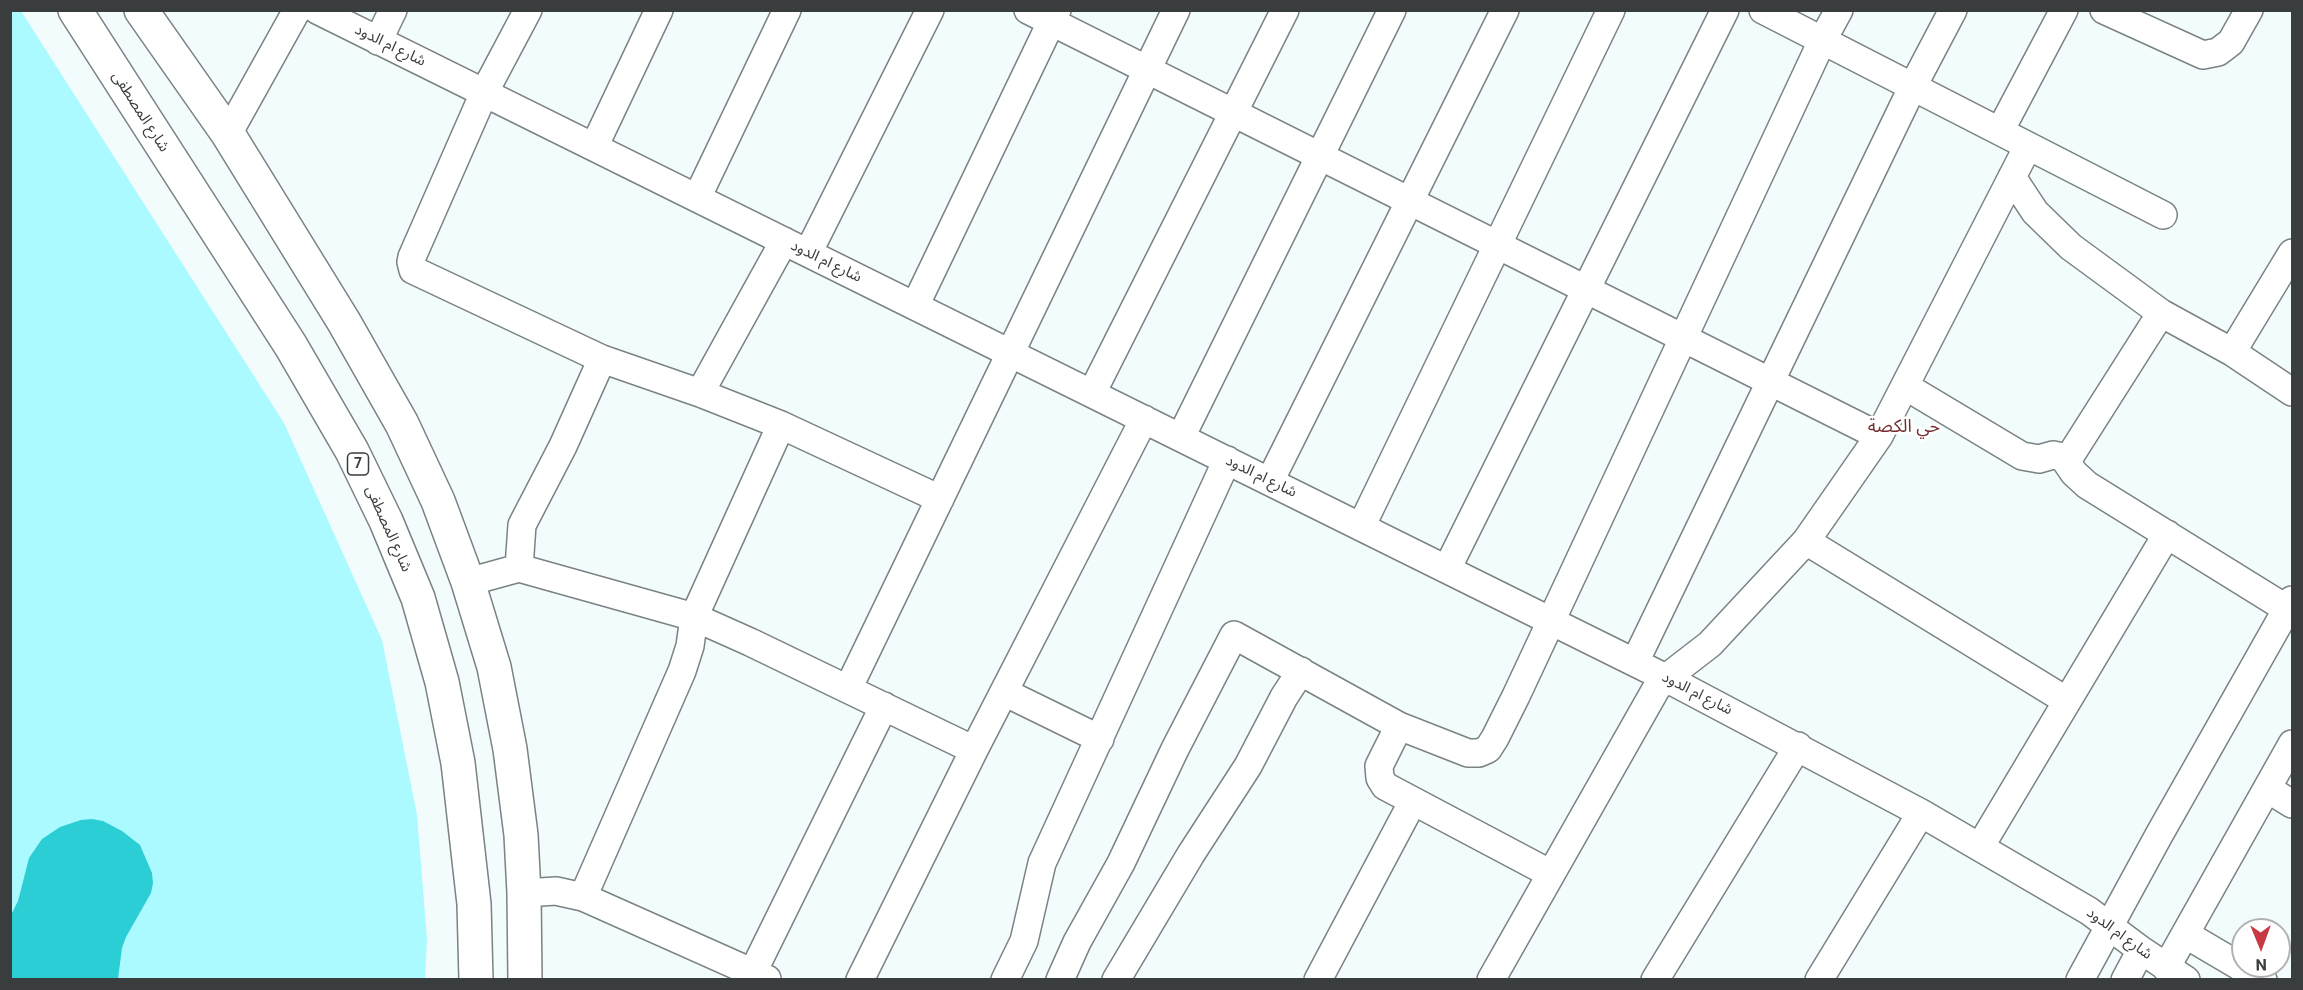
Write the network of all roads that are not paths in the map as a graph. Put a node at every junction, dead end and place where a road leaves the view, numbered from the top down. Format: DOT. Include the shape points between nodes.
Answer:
graph roads {
  1 [pos="75,10"];
  2 [pos="141,10"];
  3 [pos="297,10"];
  4 [pos="317,10"];
  5 [pos="393,10"];
  6 [pos="528,10"];
  7 [pos="659,10"];
  8 [pos="787,10"];
  9 [pos="930,10"];
  10 [pos="1028,10"];
  11 [pos="1176,10"];
  12 [pos="1286,10"];
  13 [pos="1392,10"];
  14 [pos="1505,10"];
  15 [pos="1611,10"];
  16 [pos="1725,10"];
  17 [pos="1763,10"];
  18 [pos="1839,10"];
  19 [pos="1953,10"];
  20 [pos="2064,10"];
  21 [pos="2104,10"];
  22 [pos="2249,10"];
  23 [pos="1055,16"];
  24 [pos="378,41"];
  25 [pos="1822,41"];
  26 [pos="1147,70"];
  27 [pos="1913,86"];
  28 [pos="484,93"];
  29 [pos="1233,113"];
  30 [pos="2000,131"];
  31 [pos="228,134"];
  32 [pos="2028,146"];
  33 [pos="594,147"];
  34 [pos="1320,156"];
  35 [pos="2012,177"];
  36 [pos="697,198"];
  37 [pos="1409,201"];
  38 [pos="2163,215"];
  39 [pos="784,241"];
  40 [pos="1498,245"];
  41 [pos="808,253"];
  42 [pos="2292,253"];
  43 [pos="1586,289"];
  44 [pos="915,306"];
  45 [pos="2161,313"];
  46 [pos="1684,338"];
  47 [pos="2232,352"];
  48 [pos="1010,353"];
  49 [pos="602,359"];
  50 [pos="1771,382"];
  51 [pos="1905,386"];
  52 [pos="2292,392"];
  53 [pos="700,393"];
  54 [pos="1092,393"];
  55 [pos="1144,419"];
  56 [pos="781,425"];
  57 [pos="1879,436"];
  58 [pos="1181,438"];
  59 [pos="1227,460"];
  60 [pos="2067,460"];
  61 [pos="1270,481"];
  62 [pos="940,499"];
  63 [pos="1361,527"];
  64 [pos="2167,534"];
  65 [pos="1806,541"];
  66 [pos="519,568"];
  67 [pos="1447,569"];
  68 [pos="468,582"];
  69 [pos="2290,605"];
  70 [pos="694,617"];
  71 [pos="1552,621"];
  72 [pos="1635,662"];
  73 [pos="1301,671"];
  74 [pos="1666,678"];
  75 [pos="848,689"];
  76 [pos="1004,692"];
  77 [pos="2067,701"];
  78 [pos="884,706"];
  79 [pos="1399,726"];
  80 [pos="1100,739"];
  81 [pos="2292,744"];
  82 [pos="1798,746"];
  83 [pos="974,750"];
  84 [pos="2268,789"];
  85 [pos="1413,801"];
  86 [pos="2292,804"];
  87 [pos="1921,813"];
  88 [pos="1980,847"];
  89 [pos="1551,874"];
  90 [pos="525,893"];
  91 [pos="583,897"];
  92 [pos="2109,925"];
  93 [pos="2185,934"];
  94 [pos="2141,950"];
  95 [pos="2176,974"];
  96 [pos="1665,976"];
  97 [pos="757,977"];
  98 [pos="1500,977"];
  99 [pos="476,980"];
  100 [pos="525,980"];
  101 [pos="860,980"];
  102 [pos="1005,980"];
  103 [pos="1060,980"];
  104 [pos="1116,980"];
  105 [pos="1318,980"];
  106 [pos="1819,980"];
  107 [pos="2080,980"];
  108 [pos="2125,980"];
  109 [pos="2263,980"];
  1 -- 99 [label="highway, شارع المصطفى / 7" via="291,346 352,451 414,587 442,682 458,764 474,904"];
  2 -- 31 [label="highway"];
  3 -- 31 [label="street"];
  4 -- 24 [label="street, شارع ام الدود"];
  5 -- 24 [label="street"];
  6 -- 28 [label="street"];
  7 -- 33 [label="street"];
  8 -- 36 [label="street"];
  9 -- 41 [label="street"];
  10 -- 23 [label="street"];
  11 -- 26 [label="street"];
  12 -- 29 [label="street"];
  13 -- 34 [label="street"];
  14 -- 37 [label="street"];
  15 -- 40 [label="street"];
  16 -- 43 [label="street"];
  17 -- 25 [label="street"];
  18 -- 25 [label="street"];
  19 -- 27 [label="street"];
  20 -- 30 [label="street"];
  21 -- 22 [label="street" via="2203,55 2218,52 2231,42"];
  23 -- 26 [label="street"];
  23 -- 44 [label="street"];
  24 -- 28 [label="street, شارع ام الدود"];
  25 -- 27 [label="street"];
  25 -- 46 [label="street"];
  26 -- 29 [label="street"];
  26 -- 48 [label="street"];
  27 -- 30 [label="street"];
  27 -- 50 [label="street"];
  28 -- 33 [label="street, شارع ام الدود"];
  28 -- 49 [label="street" via="412,257 412,267 420,275"];
  29 -- 34 [label="street"];
  29 -- 54 [label="street"];
  30 -- 32 [label="street"];
  31 -- 68 [label="highway" via="402,424 438,501"];
  32 -- 35 [label="street"];
  32 -- 38 [label="street"];
  33 -- 36 [label="street, شارع ام الدود"];
  34 -- 37 [label="street"];
  34 -- 58 [label="street"];
  35 -- 45 [label="street" via="2051,229"];
  35 -- 51 [label="street"];
  36 -- 39 [label="street, شارع ام الدود"];
  37 -- 40 [label="street"];
  37 -- 61 [label="street"];
  39 -- 41 [label="street, شارع ام الدود"];
  39 -- 53 [label="street"];
  40 -- 43 [label="street"];
  40 -- 63 [label="street"];
  41 -- 44 [label="street, شارع ام الدود"];
  42 -- 47 [label="street"];
  43 -- 46 [label="street"];
  43 -- 67 [label="street"];
  44 -- 48 [label="street, شارع ام الدود"];
  45 -- 47 [label="street"];
  45 -- 60 [label="street"];
  46 -- 50 [label="street"];
  46 -- 71 [label="street"];
  47 -- 52 [label="street"];
  48 -- 54 [label="street, شارع ام الدود"];
  48 -- 62 [label="street"];
  49 -- 53 [label="street"];
  49 -- 66 [label="street" via="522,525"];
  50 -- 57 [label="street"];
  50 -- 72 [label="street"];
  51 -- 57 [label="street"];
  51 -- 60 [label="street" via="2022,456 2039,459 2058,455"];
  53 -- 56 [label="street"];
  54 -- 55 [label="street, شارع ام الدود"];
  55 -- 58 [label="street, شارع ام الدود"];
  55 -- 76 [label="street"];
  56 -- 62 [label="street"];
  56 -- 70 [label="street"];
  57 -- 65 [label="street"];
  58 -- 59 [label="street, شارع ام الدود"];
  59 -- 61 [label="street, شارع ام الدود"];
  59 -- 80 [label="street"];
  60 -- 64 [label="street" via="2087,485"];
  61 -- 63 [label="street, شارع ام الدود"];
  62 -- 75 [label="street"];
  63 -- 67 [label="street, شارع ام الدود"];
  64 -- 69 [label="street"];
  64 -- 77 [label="street"];
  65 -- 74 [label="street" via="1710,644"];
  65 -- 77 [label="street"];
  66 -- 68 [label="street"];
  66 -- 70 [label="street"];
  67 -- 71 [label="street, شارع ام الدود"];
  68 -- 90 [label="highway" via="494,667 510,749"];
  69 -- 92 [label="street"];
  70 -- 75 [label="street"];
  70 -- 91 [label="street" via="682,671"];
  71 -- 72 [label="street, شارع ام الدود"];
  71 -- 79 [label="street" via="1488,749 1468,753"];
  72 -- 74 [label="street, شارع ام الدود"];
  73 -- 79 [label="street"];
  73 -- 103 [label="street" via="1234,635"];
  73 -- 104 [label="street" via="1248,766"];
  74 -- 82 [label="street, شارع ام الدود"];
  74 -- 89 [label="street" via="1650,698"];
  75 -- 78 [label="street"];
  76 -- 80 [label="street"];
  76 -- 83 [label="street"];
  77 -- 88 [label="street"];
  78 -- 83 [label="street"];
  78 -- 97 [label="street"];
  79 -- 85 [label="street" via="1378,772 1385,786"];
  80 -- 102 [label="street" via="1042,863 1024,941"];
  81 -- 84 [label="street"];
  82 -- 87 [label="street, شارع ام الدود"];
  82 -- 96 [label="street"];
  83 -- 101 [label="street"];
  84 -- 86 [label="street"];
  84 -- 93 [label="street"];
  85 -- 89 [label="street"];
  85 -- 105 [label="street"];
  87 -- 88 [label="street, شارع ام الدود"];
  87 -- 106 [label="street"];
  88 -- 92 [label="street, شارع ام الدود"];
  89 -- 98 [label="street"];
  90 -- 91 [label="street" via="556,891"];
  90 -- 100 [label="highway"];
  91 -- 97 [label="street"];
  92 -- 94 [label="street, شارع ام الدود"];
  92 -- 107 [label="street"];
  93 -- 95 [label="street"];
  93 -- 109 [label="street"];
  94 -- 95 [label="street, شارع ام الدود"];
  94 -- 108 [label="street"];
}
